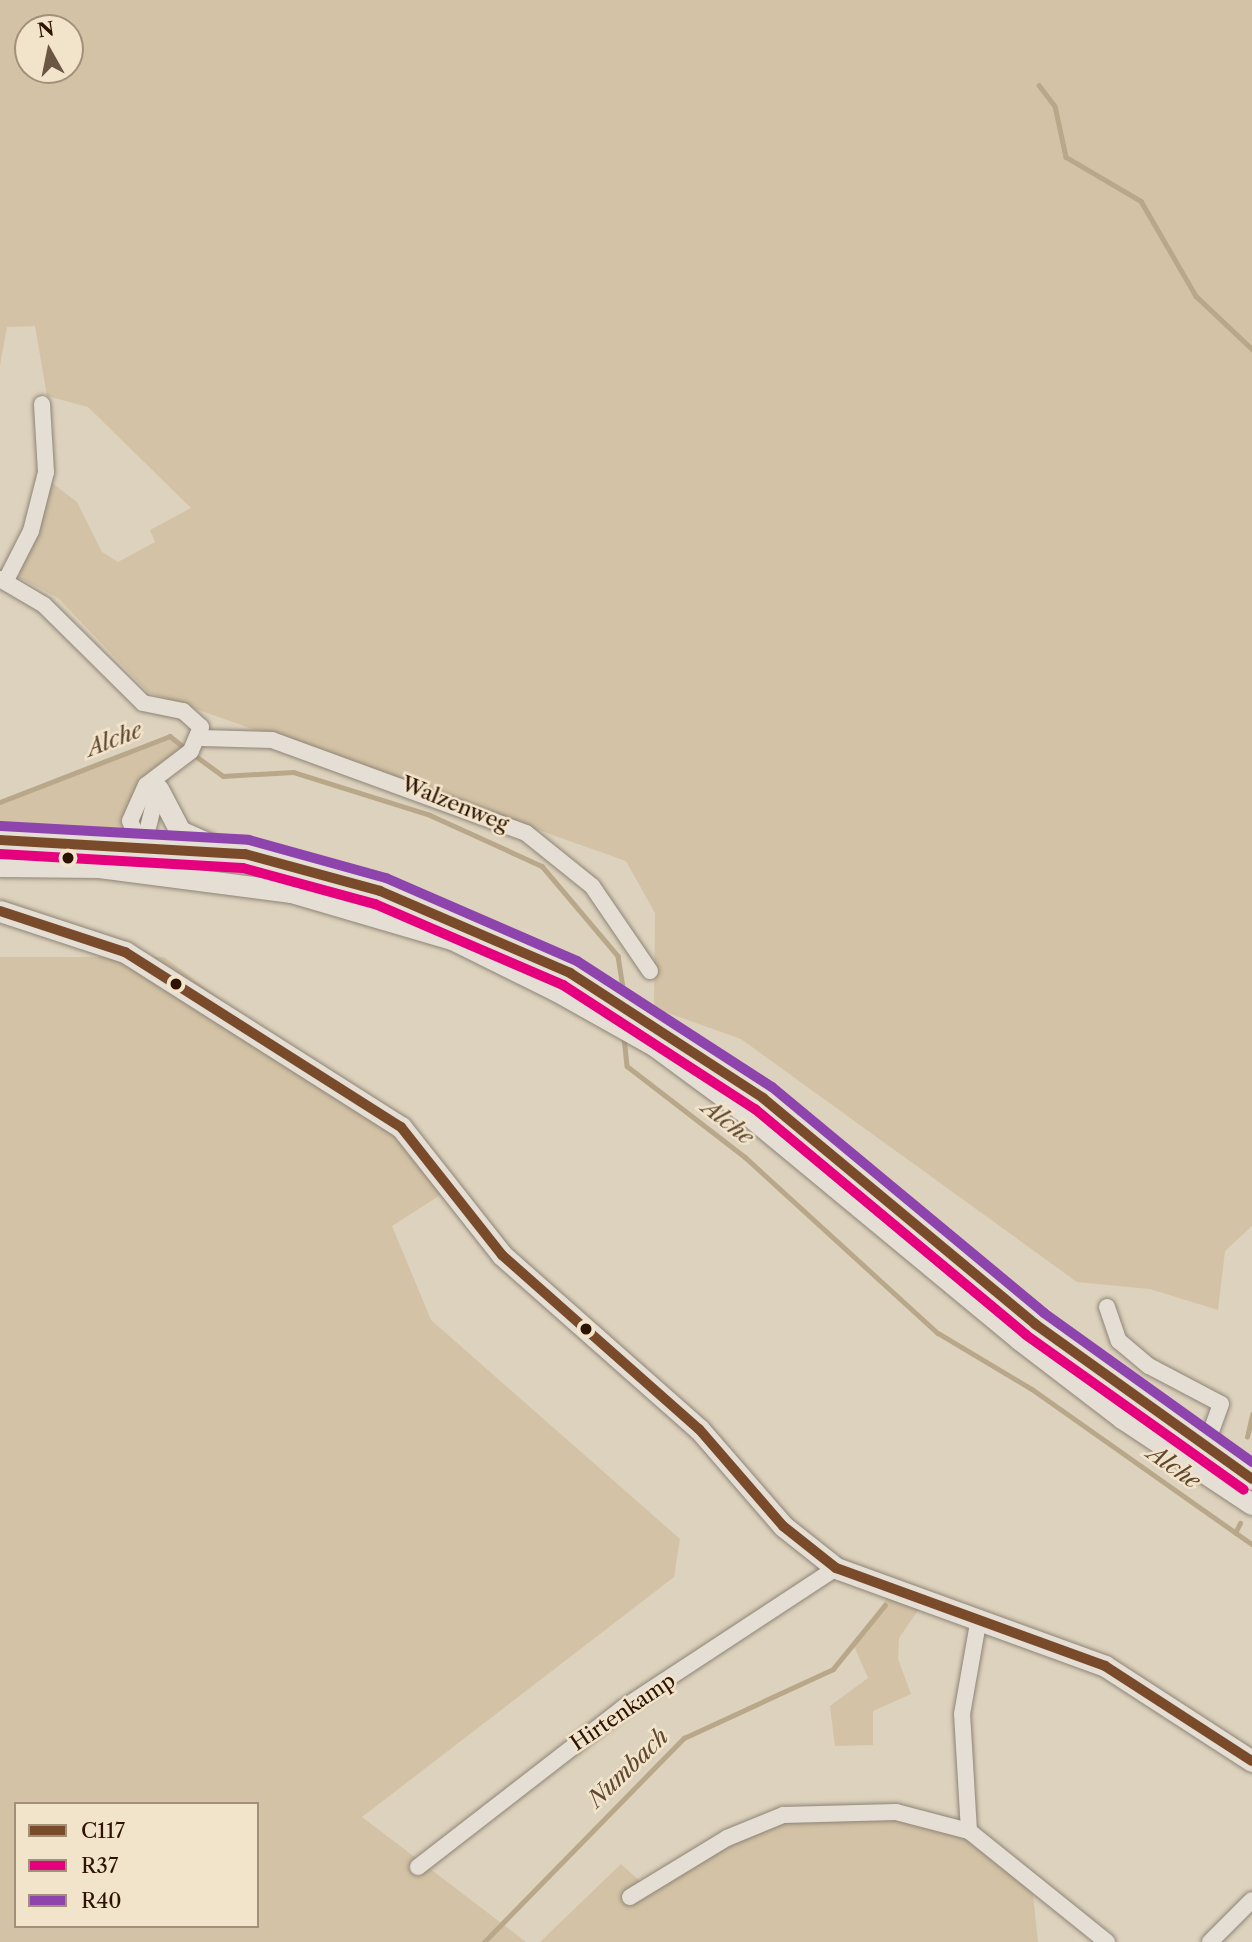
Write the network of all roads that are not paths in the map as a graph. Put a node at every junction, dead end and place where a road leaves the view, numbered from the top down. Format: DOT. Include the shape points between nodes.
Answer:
graph roads {
  1 [pos="42,404"];
  2 [pos="3,580"];
  3 [pos="201,738"];
  4 [pos="158,784"];
  5 [pos="0,840"];
  6 [pos="140,845"];
  7 [pos="245,854"];
  8 [pos="0,866"];
  9 [pos="137,871"];
  10 [pos="0,911"];
  11 [pos="650,971"];
  12 [pos="624,1017"];
  13 [pos="1107,1307"];
  14 [pos="1205,1448"];
  15 [pos="1252,1479"];
  16 [pos="1252,1504"];
  17 [pos="836,1568"];
  18 [pos="979,1618"];
  19 [pos="1252,1761"];
  20 [pos="969,1831"];
  21 [pos="418,1867"];
  22 [pos="630,1897"];
  23 [pos="1252,1900"];
  24 [pos="1107,1942"];
  25 [pos="1210,1942"];
  1 -- 2 [label="street" via="46,472 31,531"];
  2 -- 3 [label="street" via="44,605 143,703 196,719"];
  3 -- 4 [label="street"];
  3 -- 11 [label="street, Walzenweg" via="272,740 526,833 592,886"];
  4 -- 6 [label="street" via="151,834"];
  4 -- 6 [label="street" via="146,785 130,821"];
  4 -- 7 [label="main road" via="180,831"];
  5 -- 6 [label="main road"];
  6 -- 7 [label="main road"];
  6 -- 9 [label="street"];
  7 -- 12 [label="main road" via="331,876 458,920"];
  8 -- 9 [label="main road"];
  9 -- 12 [label="main road" via="291,892 416,928 452,939"];
  10 -- 17 [label="main road" via="125,953 401,1127 502,1255 671,1404 783,1526"];
  12 -- 14 [label="main road" via="763,1098 1035,1324"];
  12 -- 16 [label="main road" via="1122,1418"];
  13 -- 14 [label="street" via="1119,1341 1149,1366 1221,1404"];
  14 -- 15 [label="main road"];
  17 -- 18 [label="main road"];
  17 -- 21 [label="street, Hirtenkamp" via="613,1716"];
  18 -- 19 [label="main road" via="1105,1666"];
  18 -- 20 [label="street" via="962,1727"];
  20 -- 22 [label="street" via="896,1812 783,1815 727,1838"];
  20 -- 24 [label="street"];
  23 -- 25 [label="street"];
}
